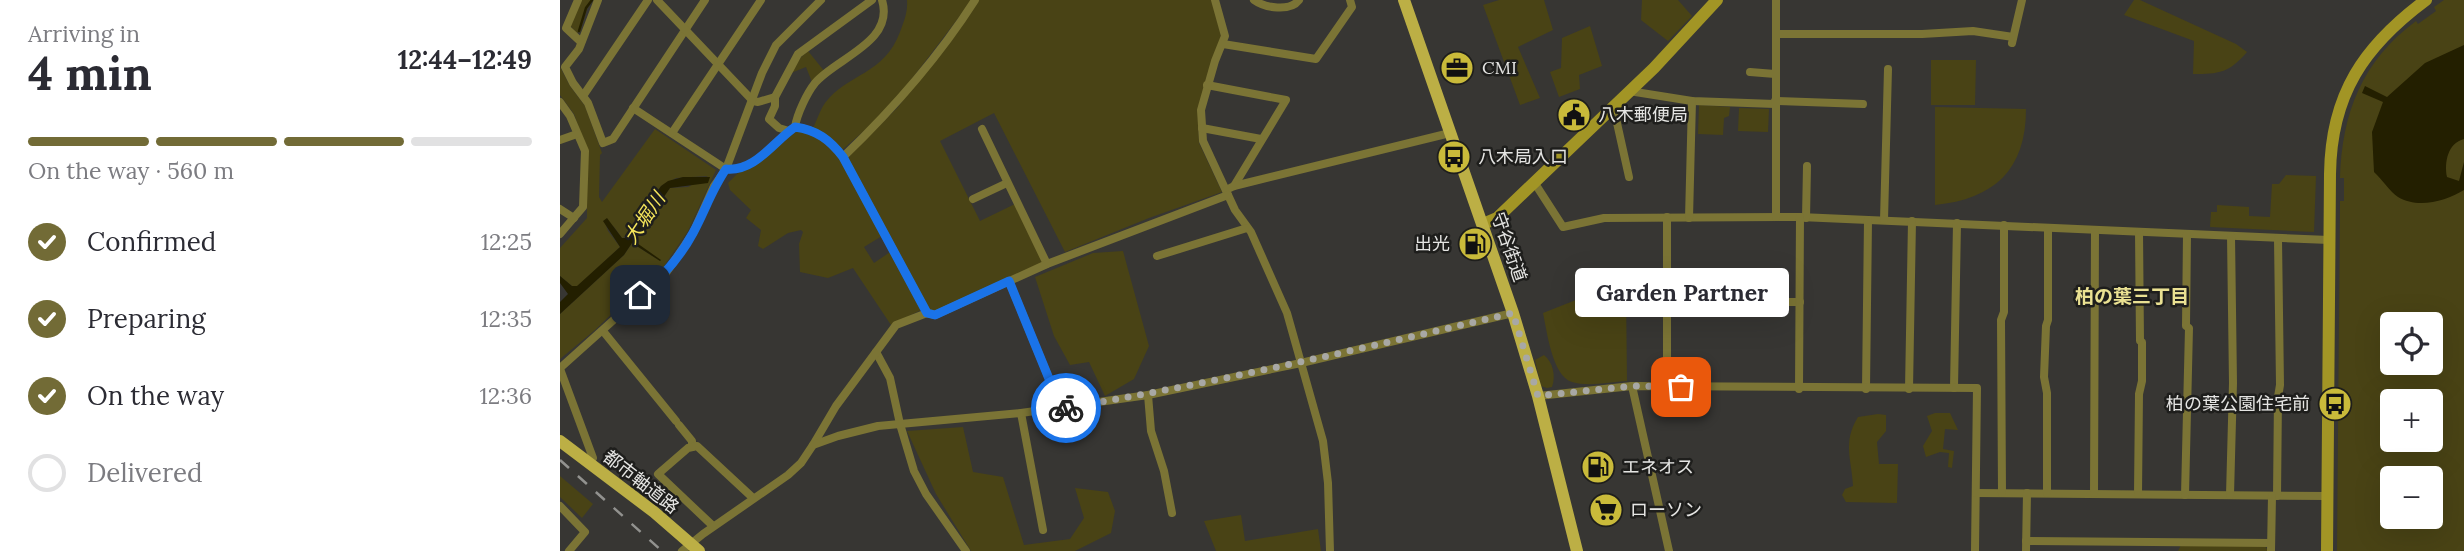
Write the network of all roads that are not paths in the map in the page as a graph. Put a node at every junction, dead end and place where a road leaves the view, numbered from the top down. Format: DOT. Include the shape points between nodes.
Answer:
graph roads {
  1 [pos="578,0"];
  2 [pos="598,0"];
  3 [pos="648,0"];
  4 [pos="657,0"];
  5 [pos="705,0"];
  6 [pos="761,0"];
  7 [pos="821,0"];
  8 [pos="872,0"];
  9 [pos="882,0"];
  10 [pos="975,0"];
  11 [pos="1215,0"];
  12 [pos="1254,0"];
  13 [pos="1298,0"];
  14 [pos="1350,0"];
  15 [pos="1404,0"];
  16 [pos="1776,0"];
  17 [pos="2022,0"];
  18 [pos="2426,0"];
  19 [pos="1713,2"];
  20 [pos="685,30"];
  21 [pos="1776,34"];
  22 [pos="581,42"];
  23 [pos="1223,44"];
  24 [pos="718,64"];
  25 [pos="1888,69"];
  26 [pos="1750,72"];
  27 [pos="1775,74"];
  28 [pos="1207,85"];
  29 [pos="1629,91"];
  30 [pos="583,96"];
  31 [pos="775,97"];
  32 [pos="753,101"];
  33 [pos="1692,101"];
  34 [pos="560,102"];
  35 [pos="1775,103"];
  36 [pos="1863,104"];
  37 [pos="633,108"];
  38 [pos="1611,108"];
  39 [pos="1202,128"];
  40 [pos="792,129"];
  41 [pos="982,129"];
  42 [pos="672,133"];
  43 [pos="1450,133"];
  44 [pos="578,134"];
  45 [pos="1261,139"];
  46 [pos="560,140"];
  47 [pos="843,157"];
  48 [pos="1807,166"];
  49 [pos="726,169"];
  50 [pos="1629,177"];
  51 [pos="1534,182"];
  52 [pos="1007,183"];
  53 [pos="1230,190"];
  54 [pos="973,200"];
  55 [pos="560,209"];
  56 [pos="1667,217"];
  57 [pos="1776,217"];
  58 [pos="574,218"];
  59 [pos="1689,218"];
  60 [pos="1803,218"];
  61 [pos="1868,220"];
  62 [pos="1884,220"];
  63 [pos="1912,221"];
  64 [pos="1957,223"];
  65 [pos="1483,224"];
  66 [pos="2004,225"];
  67 [pos="1247,228"];
  68 [pos="2048,228"];
  69 [pos="2095,230"];
  70 [pos="2140,232"];
  71 [pos="560,234"];
  72 [pos="2187,234"];
  73 [pos="2231,236"];
  74 [pos="2278,239"];
  75 [pos="2329,240"];
  76 [pos="1157,256"];
  77 [pos="1047,264"];
  78 [pos="1009,281"];
  79 [pos="1668,302"];
  80 [pos="1800,302"];
  81 [pos="927,313"];
  82 [pos="1513,313"];
  83 [pos="603,331"];
  84 [pos="876,352"];
  85 [pos="1301,363"];
  86 [pos="560,369"];
  87 [pos="1632,386"];
  88 [pos="1667,387"];
  89 [pos="1799,388"];
  90 [pos="1909,388"];
  91 [pos="1954,388"];
  92 [pos="1866,389"];
  93 [pos="1148,394"];
  94 [pos="1538,396"];
  95 [pos="1061,408"];
  96 [pos="1020,413"];
  97 [pos="900,424"];
  98 [pos="560,441"];
  99 [pos="813,444"];
  100 [pos="692,447"];
  101 [pos="590,464"];
  102 [pos="1976,493"];
  103 [pos="2002,493"];
  104 [pos="2027,493"];
  105 [pos="2047,493"];
  106 [pos="2094,494"];
  107 [pos="2138,494"];
  108 [pos="2185,495"];
  109 [pos="2230,495"];
  110 [pos="2274,496"];
  111 [pos="2327,496"];
  112 [pos="753,498"];
  113 [pos="560,506"];
  114 [pos="1172,513"];
  115 [pos="713,526"];
  116 [pos="1043,530"];
  117 [pos="2026,541"];
  118 [pos="2125,546"];
  119 [pos="2076,547"];
  120 [pos="2173,547"];
  121 [pos="2271,547"];
  122 [pos="691,549"];
  123 [pos="569,551"];
  124 [pos="966,551"];
  125 [pos="1330,551"];
  126 [pos="1577,551"];
  127 [pos="1669,551"];
  128 [pos="1975,551"];
  129 [pos="2026,551"];
  130 [pos="2327,551"];
  1 -- 22 [label="street" via="566,28"];
  2 -- 22 [label="street"];
  3 -- 30 [label="street"];
  4 -- 20 [label="street"];
  5 -- 20 [label="street"];
  6 -- 24 [label="street"];
  7 -- 32 [label="street" via="776,45"];
  8 -- 31 [label="street" via="798,54"];
  9 -- 40 [label="street" via="885,10 874,38 816,83"];
  10 -- 47 [label="street" via="889,112"];
  11 -- 23 [label="street"];
  12 -- 13 [label="street" via="1289,8"];
  14 -- 23 [label="street" via="1352,7 1316,60"];
  15 -- 43 [label="main road, 守谷街道"];
  16 -- 21 [label="street"];
  17 -- 21 [label="street" via="2013,40 1973,31"];
  18 -- 75 [label="street" via="2384,34 2348,86 2332,140"];
  19 -- 29 [label="street" via="1685,37"];
  20 -- 24 [label="street"];
  20 -- 37 [label="street"];
  21 -- 27 [label="street"];
  22 -- 30 [label="street" via="565,67"];
  23 -- 28 [label="street"];
  24 -- 32 [label="street"];
  24 -- 42 [label="street"];
  25 -- 62 [label="street"];
  26 -- 27 [label="street"];
  27 -- 35 [label="street"];
  28 -- 39 [label="street"];
  28 -- 45 [label="street" via="1286,100"];
  29 -- 33 [label="street"];
  29 -- 38 [label="street"];
  30 -- 37 [label="street" via="603,143 613,139"];
  31 -- 32 [label="street"];
  31 -- 40 [label="street" via="769,119 779,128"];
  32 -- 49 [label="street"];
  33 -- 35 [label="street"];
  33 -- 59 [label="street"];
  34 -- 44 [label="street"];
  35 -- 36 [label="street"];
  35 -- 57 [label="street"];
  37 -- 42 [label="street"];
  38 -- 50 [label="street"];
  38 -- 51 [label="street"];
  39 -- 45 [label="street"];
  39 -- 53 [label="street" via="1203,141"];
  40 -- 47 [label="street" via="806,128 822,135"];
  40 -- 49 [label="street" via="758,159 738,170"];
  41 -- 52 [label="street"];
  42 -- 49 [label="street"];
  43 -- 53 [label="street"];
  43 -- 65 [label="main road, 守谷街道"];
  44 -- 46 [label="street"];
  44 -- 58 [label="street" via="585,151 583,207"];
  45 -- 53 [label="street"];
  47 -- 81 [label="street"];
  48 -- 60 [label="street"];
  49 -- 83 [label="street" via="666,273"];
  51 -- 56 [label="street" via="1563,227 1604,218"];
  51 -- 65 [label="street" via="1497,218"];
  52 -- 54 [label="street"];
  52 -- 77 [label="street"];
  53 -- 67 [label="street" via="1235,210"];
  53 -- 77 [label="street"];
  55 -- 58 [label="street"];
  56 -- 59 [label="street"];
  56 -- 79 [label="street"];
  57 -- 59 [label="street"];
  57 -- 60 [label="street"];
  58 -- 71 [label="street"];
  60 -- 61 [label="street"];
  60 -- 80 [label="street"];
  61 -- 62 [label="street"];
  61 -- 92 [label="street"];
  62 -- 63 [label="street"];
  63 -- 64 [label="street"];
  63 -- 90 [label="street"];
  64 -- 66 [label="street"];
  64 -- 91 [label="street"];
  65 -- 82 [label="main road, 守谷街道"];
  66 -- 68 [label="street"];
  66 -- 103 [label="street"];
  67 -- 76 [label="street"];
  67 -- 85 [label="street" via="1287,313"];
  68 -- 69 [label="street"];
  68 -- 105 [label="street"];
  69 -- 70 [label="street"];
  69 -- 106 [label="street"];
  70 -- 72 [label="street"];
  70 -- 107 [label="street"];
  72 -- 73 [label="street"];
  72 -- 108 [label="street"];
  73 -- 74 [label="street"];
  73 -- 109 [label="street"];
  74 -- 75 [label="street"];
  74 -- 110 [label="street" via="2280,385"];
  75 -- 111 [label="street"];
  77 -- 78 [label="street"];
  78 -- 81 [label="street" via="935,315"];
  78 -- 95 [label="street"];
  79 -- 80 [label="street"];
  79 -- 88 [label="street"];
  80 -- 89 [label="street"];
  81 -- 84 [label="street" via="896,325"];
  82 -- 85 [label="street"];
  82 -- 94 [label="main road, 守谷街道"];
  83 -- 86 [label="street"];
  83 -- 100 [label="street" via="692,441"];
  84 -- 97 [label="street" via="890,378"];
  84 -- 99 [label="street"];
  85 -- 93 [label="street"];
  85 -- 125 [label="street" via="1323,441"];
  86 -- 101 [label="street" via="593,458"];
  87 -- 88 [label="street"];
  87 -- 94 [label="street"];
  87 -- 127 [label="street"];
  88 -- 89 [label="street"];
  89 -- 92 [label="street"];
  90 -- 91 [label="street"];
  90 -- 92 [label="street"];
  91 -- 102 [label="street" via="1977,388"];
  93 -- 95 [label="street"];
  93 -- 114 [label="street" via="1150,431"];
  94 -- 126 [label="main road, 守谷街道"];
  95 -- 96 [label="street"];
  96 -- 97 [label="street"];
  96 -- 116 [label="street"];
  97 -- 99 [label="street"];
  97 -- 124 [label="street" via="914,471"];
  98 -- 101 [label="main road, 都市軸道路"];
  99 -- 112 [label="street" via="788,475"];
  100 -- 112 [label="street" via="697,446"];
  100 -- 115 [label="street" via="658,474"];
  101 -- 122 [label="main road, 都市軸道路"];
  102 -- 103 [label="street"];
  102 -- 128 [label="street"];
  103 -- 104 [label="street"];
  104 -- 105 [label="street"];
  104 -- 117 [label="street"];
  105 -- 106 [label="street"];
  106 -- 107 [label="street"];
  107 -- 108 [label="street"];
  108 -- 109 [label="street"];
  109 -- 110 [label="street"];
  110 -- 111 [label="street"];
  110 -- 121 [label="street"];
  111 -- 130 [label="street"];
  112 -- 115 [label="street"];
  113 -- 123 [label="street" via="585,532"];
  115 -- 122 [label="street"];
  117 -- 119 [label="street"];
  117 -- 129 [label="street"];
  118 -- 119 [label="street"];
  118 -- 120 [label="street"];
  120 -- 121 [label="street"];
}
